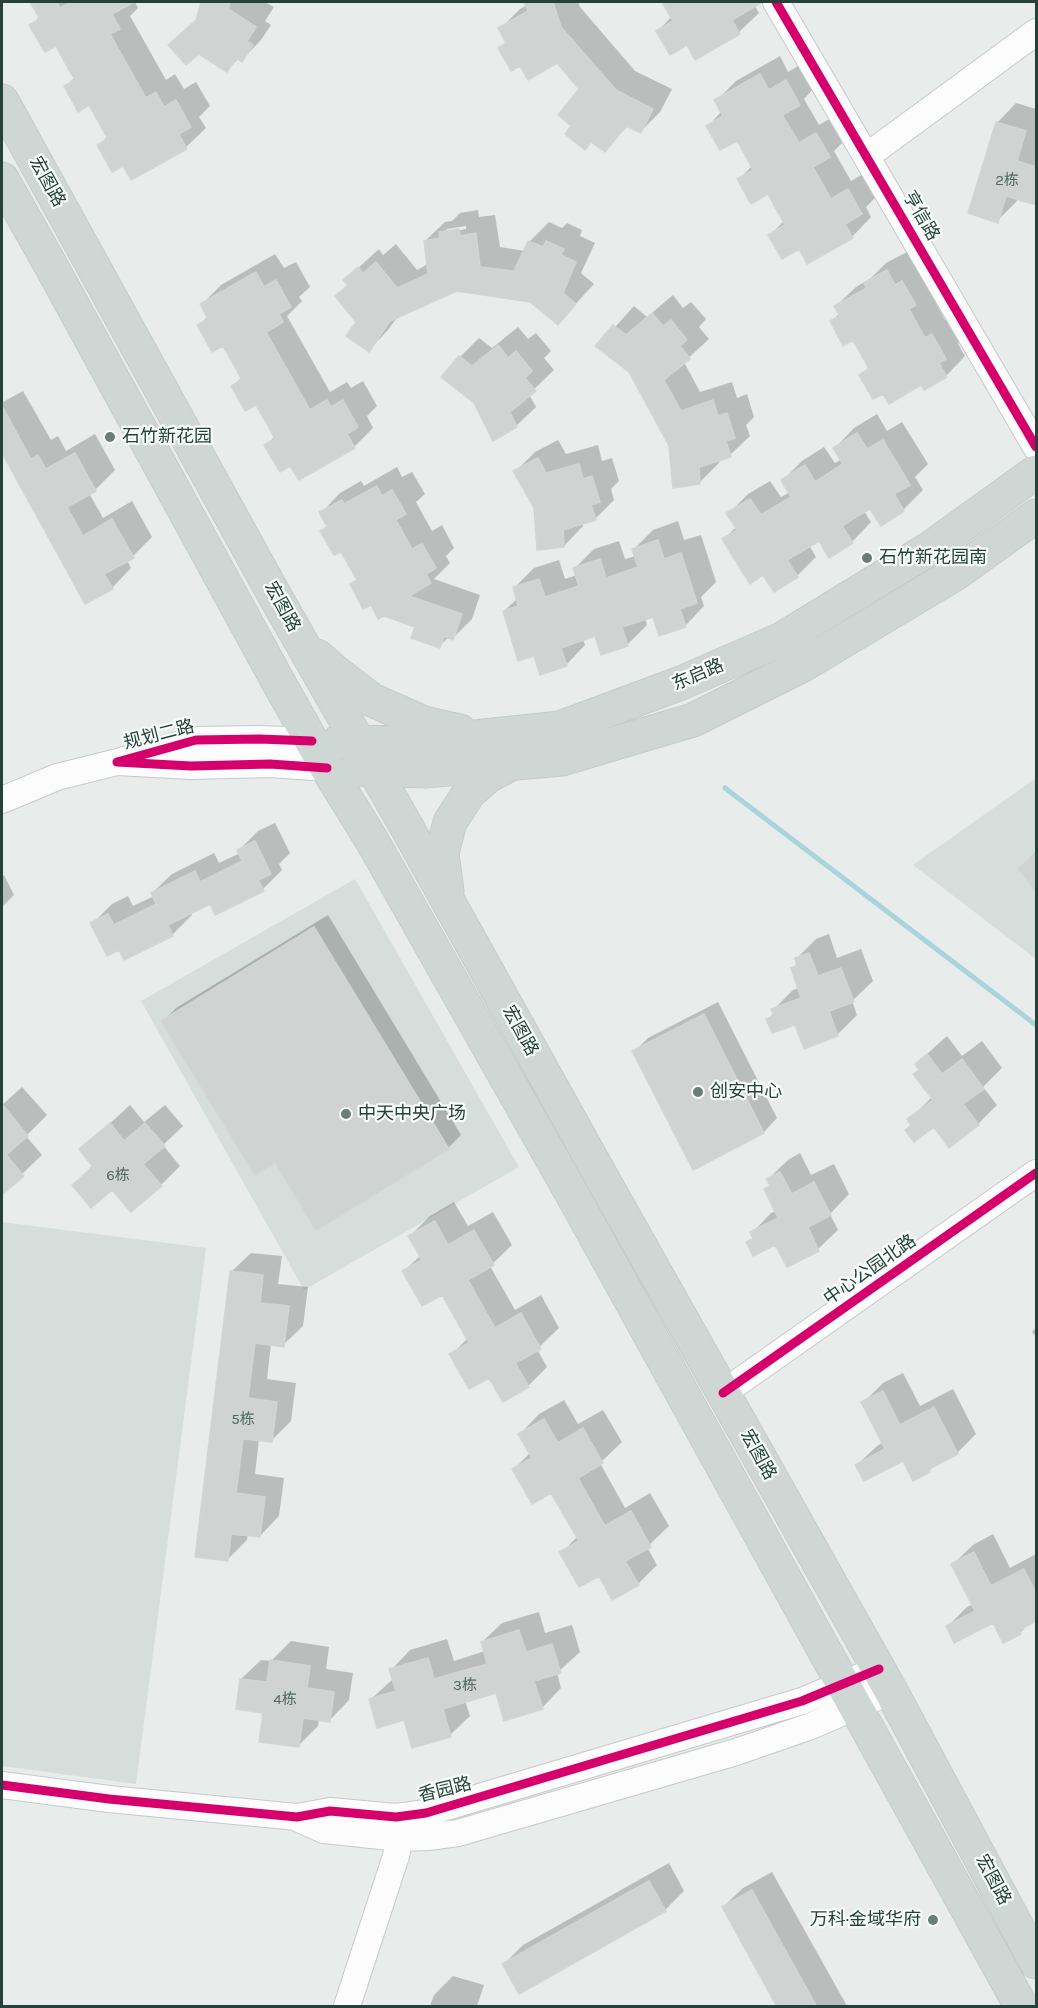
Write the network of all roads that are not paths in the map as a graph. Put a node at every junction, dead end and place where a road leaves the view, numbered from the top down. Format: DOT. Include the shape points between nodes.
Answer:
graph roads {
  1 [pos="777,2"];
  2 [pos="1036,32"];
  3 [pos="2,101"];
  4 [pos="867,156"];
  5 [pos="2,179"];
  6 [pos="1036,447"];
  7 [pos="1036,472"];
  8 [pos="1036,516"];
  9 [pos="299,638"];
  10 [pos="485,736"];
  11 [pos="320,754"];
  12 [pos="365,756"];
  13 [pos="512,764"];
  14 [pos="2,800"];
  15 [pos="449,902"];
  16 [pos="1036,1173"];
  17 [pos="723,1393"];
  18 [pos="885,1680"];
  19 [pos="850,1695"];
  20 [pos="2,1785"];
  21 [pos="398,1828"];
  22 [pos="1028,1924"];
  23 [pos="1036,1962"];
  24 [pos="346,2007"];
  25 [pos="1021,2007"];
  1 -- 4 [label="street, 亨信路"];
  2 -- 4 [label="street"];
  3 -- 9 [label="main road, 宏图路"];
  4 -- 6 [label="street, 亨信路"];
  5 -- 11 [label="main road, 宏图路"];
  7 -- 10 [label="main road, 东启路" via="929,549 782,639 681,683 560,728"];
  8 -- 13 [label="main road, 东启路" via="955,574 803,666 693,720 562,759"];
  9 -- 10 [label="main road" via="372,700 424,723"];
  9 -- 12 [label="main road, 宏图路"];
  10 -- 12 [label="main road, 东启路" via="419,743"];
  11 -- 12 [label="main road, 规划二路"];
  11 -- 14 [label="street, 规划二路" via="270,764 191,766 117,762 57,777"];
  11 -- 19 [label="main road, 宏图路" via="548,1152"];
  12 -- 13 [label="main road, 规划二路" via="426,771"];
  12 -- 15 [label="main road, 宏图路"];
  13 -- 15 [label="main road" via="488,776 469,793 450,822 442,853"];
  15 -- 17 [label="main road, 宏图路"];
  16 -- 17 [label="street, 中心公园北路"];
  17 -- 18 [label="main road, 宏图路"];
  18 -- 19 [label="street, 香园路"];
  18 -- 22 [label="main road, 宏图路"];
  19 -- 21 [label="street, 香园路" via="792,1704 426,1813"];
  19 -- 25 [label="main road, 宏图路"];
  20 -- 21 [label="street, 香园路" via="297,1817 324,1830"];
  21 -- 24 [label="street" via="396,1856"];
  22 -- 23 [label="main road, 宏图路"];
}
